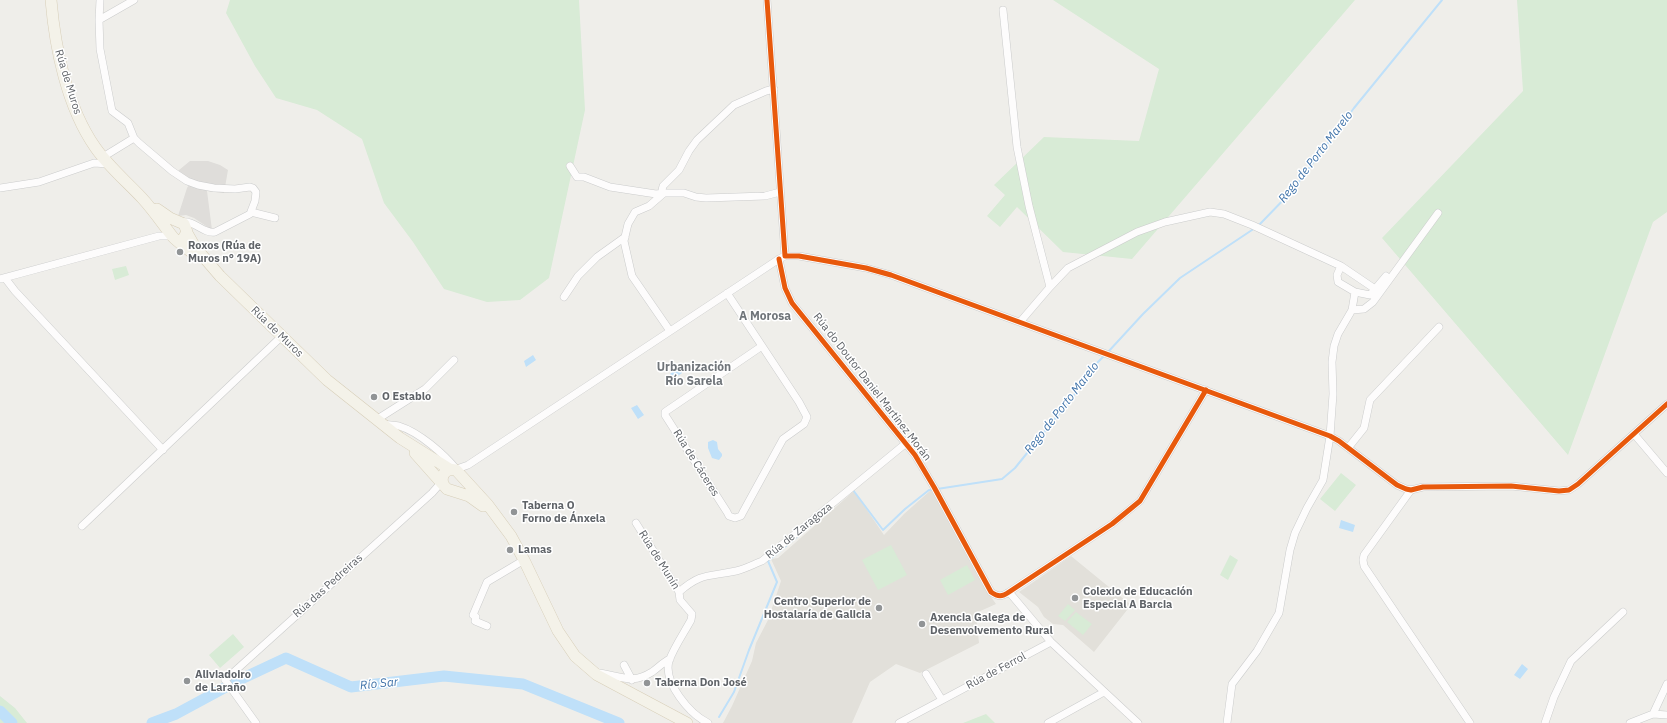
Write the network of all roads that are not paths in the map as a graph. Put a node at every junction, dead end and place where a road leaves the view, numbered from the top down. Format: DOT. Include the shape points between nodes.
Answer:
graph roads {
  1 [pos="51,0"];
  2 [pos="100,0"];
  3 [pos="134,0"];
  4 [pos="767,0"];
  5 [pos="1003,10"];
  6 [pos="99,20"];
  7 [pos="774,89"];
  8 [pos="134,138"];
  9 [pos="101,159"];
  10 [pos="570,166"];
  11 [pos="0,188"];
  12 [pos="780,192"];
  13 [pos="664,193"];
  14 [pos="251,212"];
  15 [pos="1438,213"];
  16 [pos="275,218"];
  17 [pos="171,230"];
  18 [pos="204,230"];
  19 [pos="187,232"];
  20 [pos="625,237"];
  21 [pos="782,258"];
  22 [pos="1403,259"];
  23 [pos="1341,266"];
  24 [pos="220,276"];
  25 [pos="2,279"];
  26 [pos="1050,287"];
  27 [pos="1375,289"];
  28 [pos="1355,292"];
  29 [pos="727,293"];
  30 [pos="564,297"];
  31 [pos="1352,310"];
  32 [pos="1020,322"];
  33 [pos="1439,327"];
  34 [pos="670,331"];
  35 [pos="281,337"];
  36 [pos="762,346"];
  37 [pos="454,360"];
  38 [pos="1206,390"];
  39 [pos="1667,404"];
  40 [pos="379,422"];
  41 [pos="1634,434"];
  42 [pos="1330,436"];
  43 [pos="400,438"];
  44 [pos="905,444"];
  45 [pos="1348,448"];
  46 [pos="163,450"];
  47 [pos="1667,473"];
  48 [pos="452,478"];
  49 [pos="1411,490"];
  50 [pos="432,493"];
  51 [pos="636,523"];
  52 [pos="503,524"];
  53 [pos="82,526"];
  54 [pos="524,560"];
  55 [pos="679,592"];
  56 [pos="1009,592"];
  57 [pos="1624,612"];
  58 [pos="487,626"];
  59 [pos="1051,642"];
  60 [pos="670,659"];
  61 [pos="624,665"];
  62 [pos="594,673"];
  63 [pos="926,674"];
  64 [pos="632,680"];
  65 [pos="1667,684"];
  66 [pos="1104,692"];
  67 [pos="942,700"];
  68 [pos="685,704"];
  69 [pos="1653,714"];
  70 [pos="1667,715"];
  71 [pos="685,720"];
  72 [pos="256,723"];
  73 [pos="695,723"];
  74 [pos="708,723"];
  75 [pos="899,723"];
  76 [pos="1048,723"];
  77 [pos="1138,723"];
  78 [pos="1227,723"];
  79 [pos="1470,723"];
  80 [pos="1545,723"];
  81 [pos="1630,723"];
  1 -- 9 [label="main road, Rúa de Muros" via="57,45 73,104"];
  2 -- 6 [label="street"];
  3 -- 6 [label="street"];
  4 -- 7 [label="street, Rúa do Doutor Daniel Martínez Morán"];
  5 -- 26 [label="street" via="1017,148"];
  6 -- 8 [label="street" via="99,43 111,108 128,123"];
  7 -- 12 [label="street, Rúa do Doutor Daniel Martínez Morán"];
  7 -- 13 [label="street" via="734,105 697,140 679,170 663,186"];
  8 -- 9 [label="street"];
  8 -- 14 [label="street" via="172,171 192,183 214,188 254,188 256,196"];
  9 -- 11 [label="street" via="39,182"];
  9 -- 17 [label="main road, Rúa de Muros" via="142,198 164,214"];
  10 -- 13 [label="street" via="577,177 584,177 610,187"];
  12 -- 13 [label="street" via="765,196 706,198 696,198 684,193"];
  12 -- 21 [label="street, Rúa do Doutor Daniel Martínez Morán"];
  13 -- 20 [label="street" via="649,206 635,212 628,224"];
  14 -- 16 [label="street"];
  14 -- 18 [label="street, Rúa de Muros" via="215,232"];
  15 -- 22 [label="street"];
  17 -- 18 [label="street, Rúa de Muros" via="191,222"];
  17 -- 19 [label="main road, Rúa de Muros" via="181,239"];
  17 -- 24 [label="main road, Rúa de Muros"];
  17 -- 25 [label="street"];
  18 -- 19 [label="street, Rúa de Muros" via="193,229"];
  19 -- 24 [label="main road, Rúa de Muros" via="195,248"];
  20 -- 30 [label="street" via="578,276"];
  20 -- 34 [label="street" via="632,276"];
  21 -- 29 [label="street"];
  21 -- 32 [label="street" via="799,256 879,271"];
  21 -- 44 [label="street, Rúa do Doutor Daniel Martínez Morán" via="785,288 792,303"];
  22 -- 27 [label="street"];
  22 -- 31 [label="street" via="1373,302 1364,309"];
  23 -- 26 [label="street" via="1252,225 1224,214 1210,212 1166,222 1138,232 1068,268"];
  23 -- 27 [label="street"];
  23 -- 28 [label="street" via="1337,275 1338,282"];
  24 -- 35 [label="main road, Rúa de Muros"];
  25 -- 46 [label="street"];
  26 -- 32 [label="street"];
  27 -- 28 [label="street" via="1370,295"];
  28 -- 31 [label="street"];
  29 -- 34 [label="street"];
  29 -- 36 [label="street"];
  31 -- 42 [label="street" via="1334,346"];
  32 -- 38 [label="street"];
  33 -- 45 [label="street" via="1370,400 1364,428"];
  34 -- 48 [label="street"];
  35 -- 40 [label="main road, Rúa de Muros"];
  35 -- 46 [label="street"];
  36 -- 36 [label="street, Rúa de Cáceres" via="805,412 806,420 783,439 743,512 738,518 733,518 665,412"];
  37 -- 40 [label="street" via="425,388"];
  38 -- 42 [label="street"];
  38 -- 56 [label="street" via="1140,501 1112,524"];
  39 -- 41 [label="street"];
  40 -- 43 [label="main road, Rúa de Muros"];
  40 -- 48 [label="street" via="401,426 438,450"];
  41 -- 47 [label="street"];
  41 -- 49 [label="street" via="1570,490 1511,486 1423,487"];
  42 -- 45 [label="street"];
  42 -- 78 [label="street" via="1323,480 1295,533 1279,613 1257,651 1232,684"];
  43 -- 48 [label="main road"];
  43 -- 48 [label="main road"];
  44 -- 55 [label="street, Rúa de Zaragoza" via="762,561 736,571 696,579"];
  44 -- 56 [label="street, Rúa do Doutor Daniel Martínez Morán" via="923,468 991,592 998,596"];
  45 -- 49 [label="street" via="1397,485"];
  46 -- 53 [label="street"];
  48 -- 50 [label="street"];
  48 -- 50 [label="street, Rúa das Pedreiras"];
  48 -- 52 [label="main road"];
  48 -- 52 [label="main road" via="488,505"];
  49 -- 79 [label="street" via="1364,554 1364,566"];
  50 -- 72 [label="street, Rúa das Pedreiras" via="227,682"];
  51 -- 55 [label="street, Rúa de Munín"];
  52 -- 54 [label="main road"];
  54 -- 58 [label="street" via="493,577 486,584 473,615 476,617 475,620"];
  54 -- 62 [label="main road" via="562,639 574,656"];
  55 -- 60 [label="street, Rúa de Munín" via="680,600 692,616"];
  56 -- 59 [label="street"];
  57 -- 80 [label="street" via="1571,661"];
  59 -- 66 [label="street"];
  59 -- 67 [label="street, Rúa de Ferrol"];
  60 -- 64 [label="street, Rúa de Munín" via="641,678"];
  60 -- 68 [label="street, Rúa de Munín" via="670,678"];
  61 -- 64 [label="street"];
  62 -- 64 [label="street"];
  62 -- 71 [label="main road"];
  63 -- 67 [label="street"];
  65 -- 69 [label="street"];
  66 -- 76 [label="street"];
  66 -- 77 [label="street"];
  67 -- 75 [label="street, Rúa de Ferrol"];
  68 -- 71 [label="street"];
  68 -- 74 [label="street, Rúa de Munín"];
  69 -- 70 [label="street"];
  69 -- 81 [label="street"];
  71 -- 73 [label="main road"];
}
